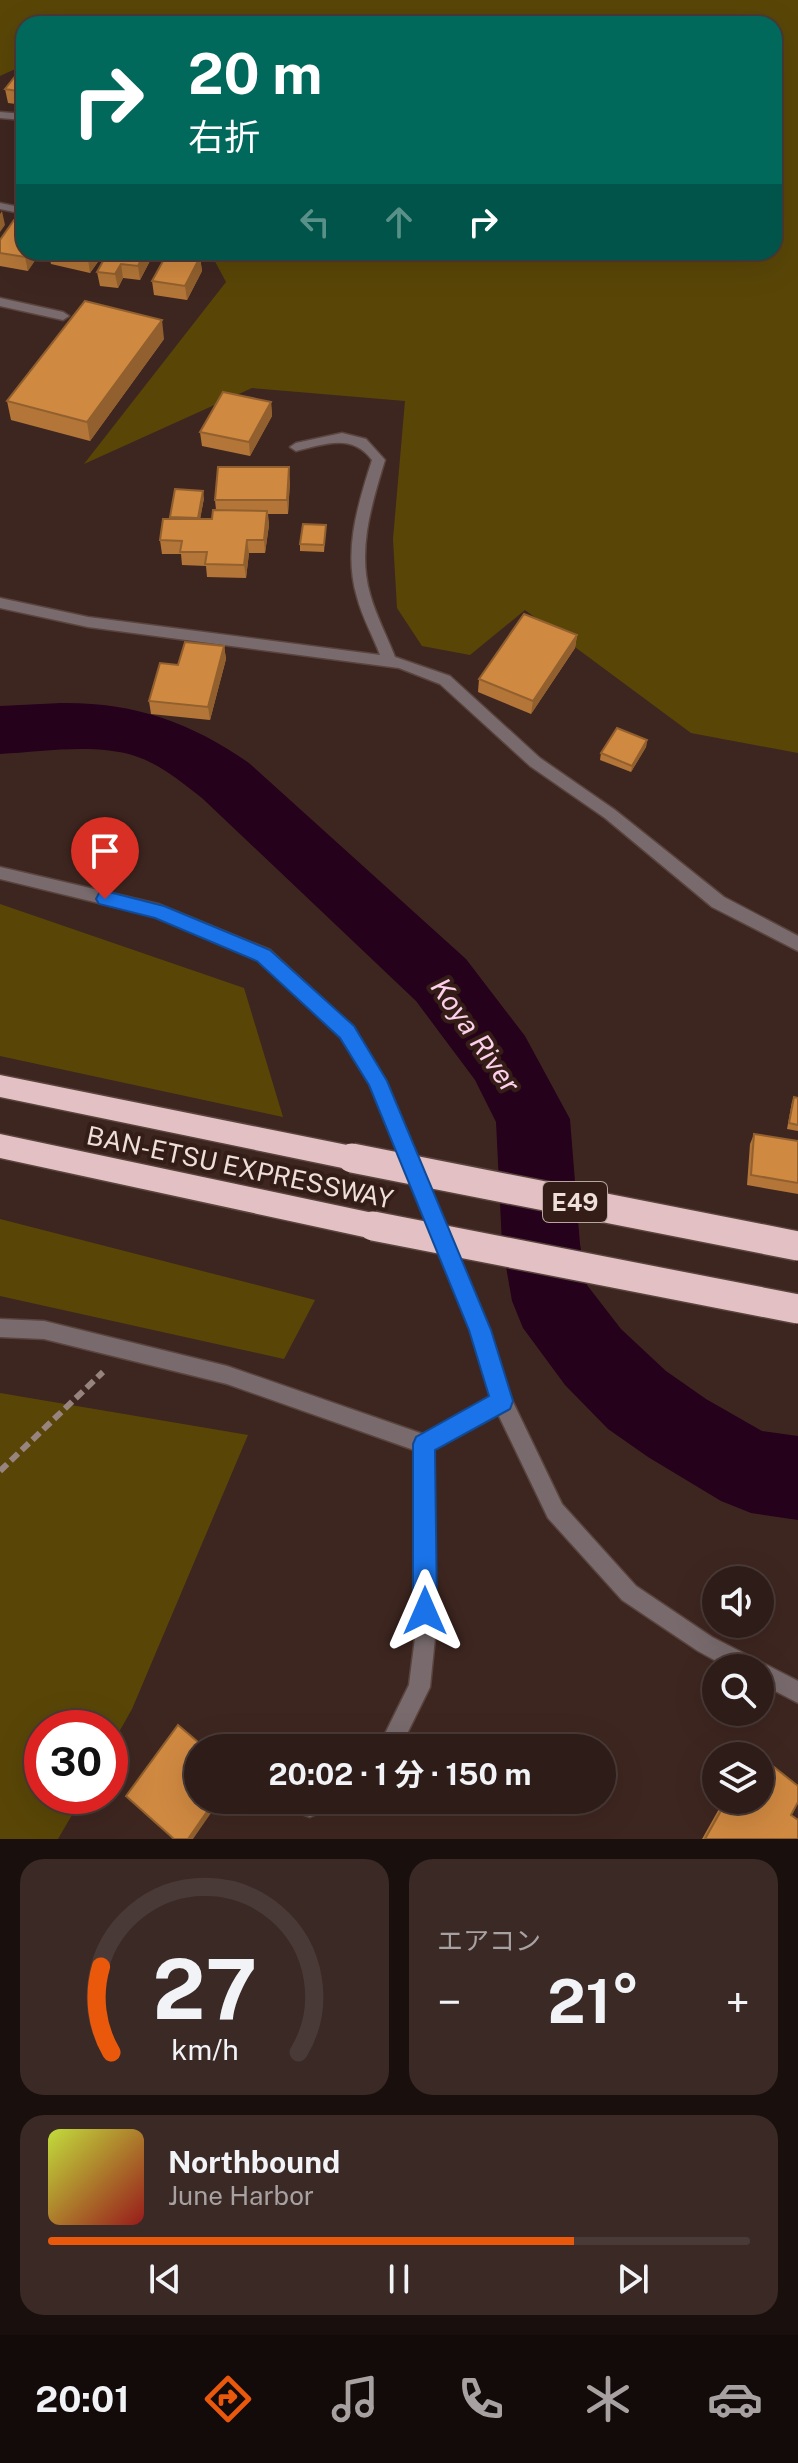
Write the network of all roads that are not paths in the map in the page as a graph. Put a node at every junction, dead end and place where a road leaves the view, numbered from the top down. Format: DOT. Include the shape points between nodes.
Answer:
graph roads {
  1 [pos="0,302"];
  2 [pos="63,316"];
  3 [pos="296,447"];
  4 [pos="0,603"];
  5 [pos="390,662"];
  6 [pos="0,873"];
  7 [pos="798,944"];
  8 [pos="0,1086"];
  9 [pos="0,1146"];
  10 [pos="798,1246"];
  11 [pos="798,1309"];
  12 [pos="0,1328"];
  13 [pos="502,1401"];
  14 [pos="424,1444"];
  15 [pos="724,1654"];
  16 [pos="774,1679"];
  17 [pos="798,1692"];
  18 [pos="396,1734"];
  1 -- 2 [label="street"];
  3 -- 5 [label="street" via="344,435 370,445 379,460 358,547 361,588"];
  4 -- 5 [label="street" via="88,622"];
  5 -- 7 [label="street" via="445,680 535,762 610,814 718,902"];
  6 -- 13 [label="street" via="158,911 264,955 347,1032 377,1081 480,1330"];
  8 -- 10 [label="highway, BAN-ETSU EXPRESSWAY / E49, bridge"];
  9 -- 11 [label="highway, BAN-ETSU EXPRESSWAY / E49, bridge"];
  12 -- 14 [label="street" via="44,1330 227,1375"];
  13 -- 14 [label="street"];
  13 -- 15 [label="street" via="555,1511 629,1593"];
  14 -- 18 [label="street" via="425,1638 419,1687"];
  16 -- 17 [label="street"];
}
